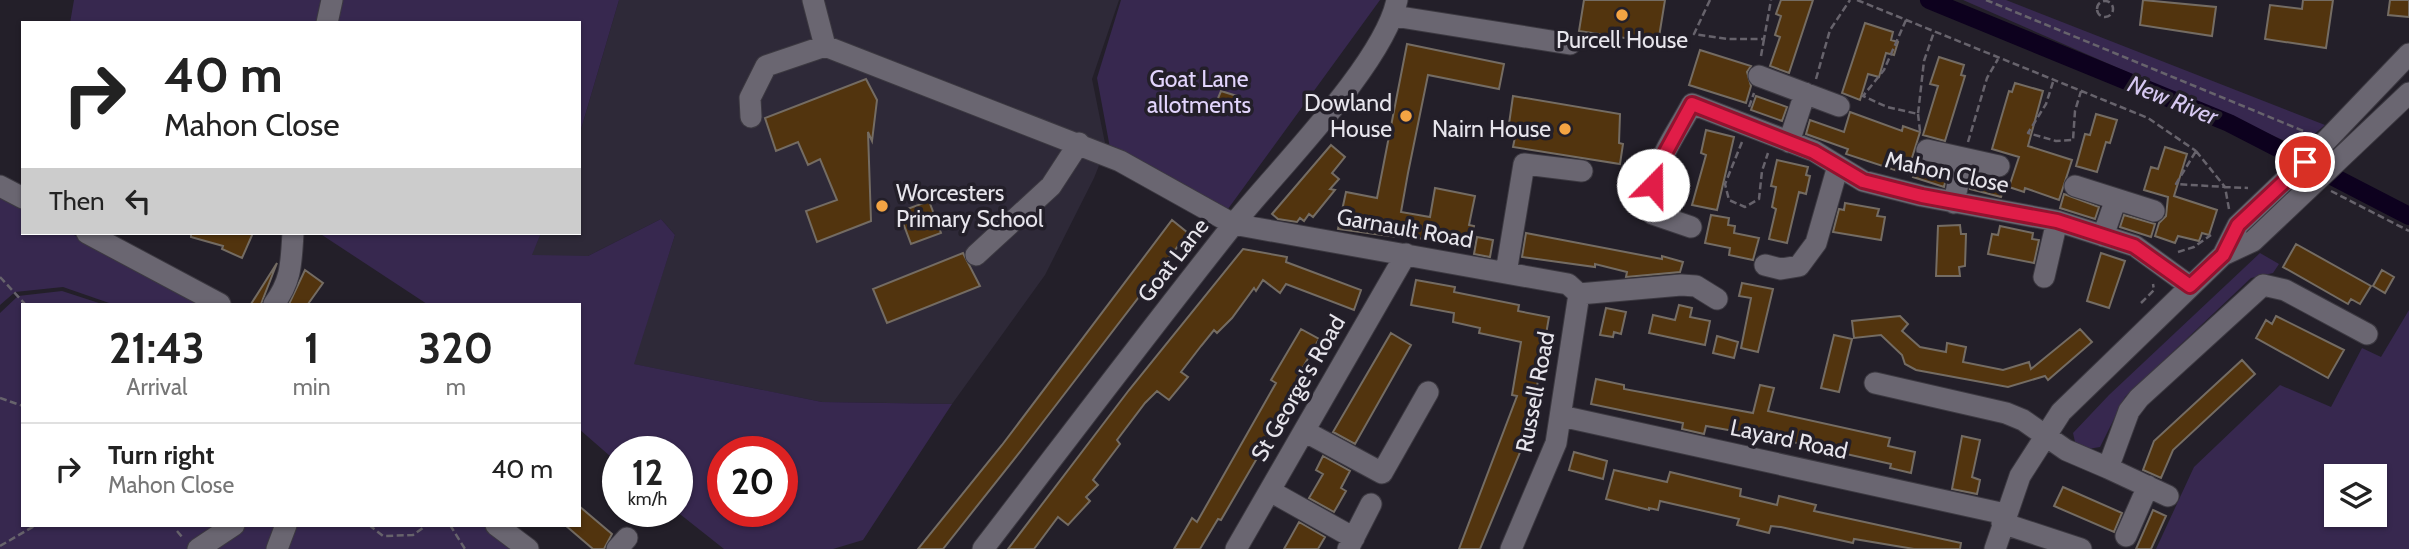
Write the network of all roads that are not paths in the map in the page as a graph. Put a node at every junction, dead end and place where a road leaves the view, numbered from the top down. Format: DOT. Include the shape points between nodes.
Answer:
graph roads {
  1 [pos="332,0"];
  2 [pos="813,0"];
  3 [pos="1396,8"];
  4 [pos="327,21"];
  5 [pos="1570,44"];
  6 [pos="825,46"];
  7 [pos="2409,54"];
  8 [pos="1759,76"];
  9 [pos="2409,93"];
  10 [pos="1808,94"];
  11 [pos="1839,106"];
  12 [pos="751,117"];
  13 [pos="1782,139"];
  14 [pos="1079,143"];
  15 [pos="1927,150"];
  16 [pos="1963,158"];
  17 [pos="1839,166"];
  18 [pos="1999,166"];
  19 [pos="1582,171"];
  20 [pos="0,186"];
  21 [pos="2076,186"];
  22 [pos="21,197"];
  23 [pos="2116,199"];
  24 [pos="1954,203"];
  25 [pos="2154,211"];
  26 [pos="2057,221"];
  27 [pos="1233,225"];
  28 [pos="1691,227"];
  29 [pos="92,235"];
  30 [pos="293,235"];
  31 [pos="2103,236"];
  32 [pos="1406,254"];
  33 [pos="976,255"];
  34 [pos="2223,255"];
  35 [pos="1765,265"];
  36 [pos="1506,274"];
  37 [pos="2044,277"];
  38 [pos="2190,286"];
  39 [pos="1573,289"];
  40 [pos="1717,299"];
  41 [pos="218,303"];
  42 [pos="275,303"];
  43 [pos="2367,334"];
  44 [pos="1875,383"];
  45 [pos="1428,392"];
  46 [pos="1561,416"];
  47 [pos="1304,431"];
  48 [pos="2044,436"];
  49 [pos="2108,468"];
  50 [pos="2148,486"];
  51 [pos="1270,491"];
  52 [pos="2168,496"];
  53 [pos="1371,504"];
  54 [pos="2004,518"];
  55 [pos="230,527"];
  56 [pos="285,527"];
  57 [pos="507,528"];
  58 [pos="2126,536"];
  59 [pos="1351,543"];
  60 [pos="198,549"];
  61 [pos="277,549"];
  62 [pos="528,549"];
  63 [pos="983,549"];
  64 [pos="1236,549"];
  65 [pos="1511,549"];
  66 [pos="1995,549"];
  67 [pos="2081,549"];
  1 -- 4 [label="street"];
  2 -- 6 [label="street"];
  3 -- 5 [label="street"];
  3 -- 27 [label="street, Goat Lane" via="1368,59 1330,110"];
  6 -- 12 [label="street" via="766,66 750,98"];
  6 -- 14 [label="street"];
  7 -- 34 [label="street" via="2238,225"];
  8 -- 10 [label="street"];
  9 -- 34 [label="street" via="2253,241"];
  10 -- 11 [label="street"];
  10 -- 13 [label="street"];
  13 -- 17 [label="street, Mahon Close"];
  13 -- 28 [label="street, Mahon Close" via="1751,134 1692,104 1656,170 1649,201 1653,214"];
  14 -- 27 [label="street"];
  14 -- 33 [label="street" via="1051,186"];
  15 -- 16 [label="street"];
  16 -- 18 [label="street"];
  16 -- 24 [label="street"];
  17 -- 24 [label="street, Mahon Close" via="1863,181"];
  17 -- 35 [label="street" via="1816,243 1799,266 1781,269"];
  19 -- 36 [label="street" via="1524,164"];
  20 -- 22 [label="street"];
  21 -- 23 [label="street"];
  23 -- 25 [label="street"];
  23 -- 31 [label="street"];
  24 -- 26 [label="street, Mahon Close"];
  26 -- 31 [label="street, Mahon Close"];
  26 -- 37 [label="street"];
  27 -- 32 [label="street, Garnault Road"];
  27 -- 63 [label="street, Goat Lane"];
  29 -- 41 [label="street"];
  30 -- 42 [label="street" via="292,270"];
  31 -- 38 [label="street, Mahon Close" via="2134,246"];
  32 -- 36 [label="street, Garnault Road"];
  32 -- 47 [label="street, St George's Road"];
  34 -- 38 [label="street"];
  36 -- 39 [label="street, Garnault Road"];
  38 -- 48 [label="street" via="2061,412"];
  39 -- 40 [label="street, Garnault Road" via="1696,286"];
  39 -- 46 [label="street, Russell Road"];
  43 -- 49 [label="street" via="2285,289 2263,285 2139,398 2129,411"];
  44 -- 48 [label="street" via="2006,413"];
  45 -- 47 [label="street" via="1382,473"];
  46 -- 54 [label="street, Layard Road"];
  46 -- 65 [label="street, Russell Road" via="1547,468"];
  47 -- 51 [label="street, St George's Road"];
  48 -- 49 [label="street"];
  48 -- 54 [label="street" via="2020,476"];
  49 -- 50 [label="street"];
  50 -- 52 [label="street"];
  50 -- 58 [label="street"];
  51 -- 59 [label="street"];
  51 -- 64 [label="street, St George's Road"];
  53 -- 59 [label="street"];
  54 -- 66 [label="street"];
  54 -- 67 [label="street, Layard Road"];
  55 -- 60 [label="street"];
  56 -- 61 [label="street"];
  57 -- 62 [label="street"];
}
